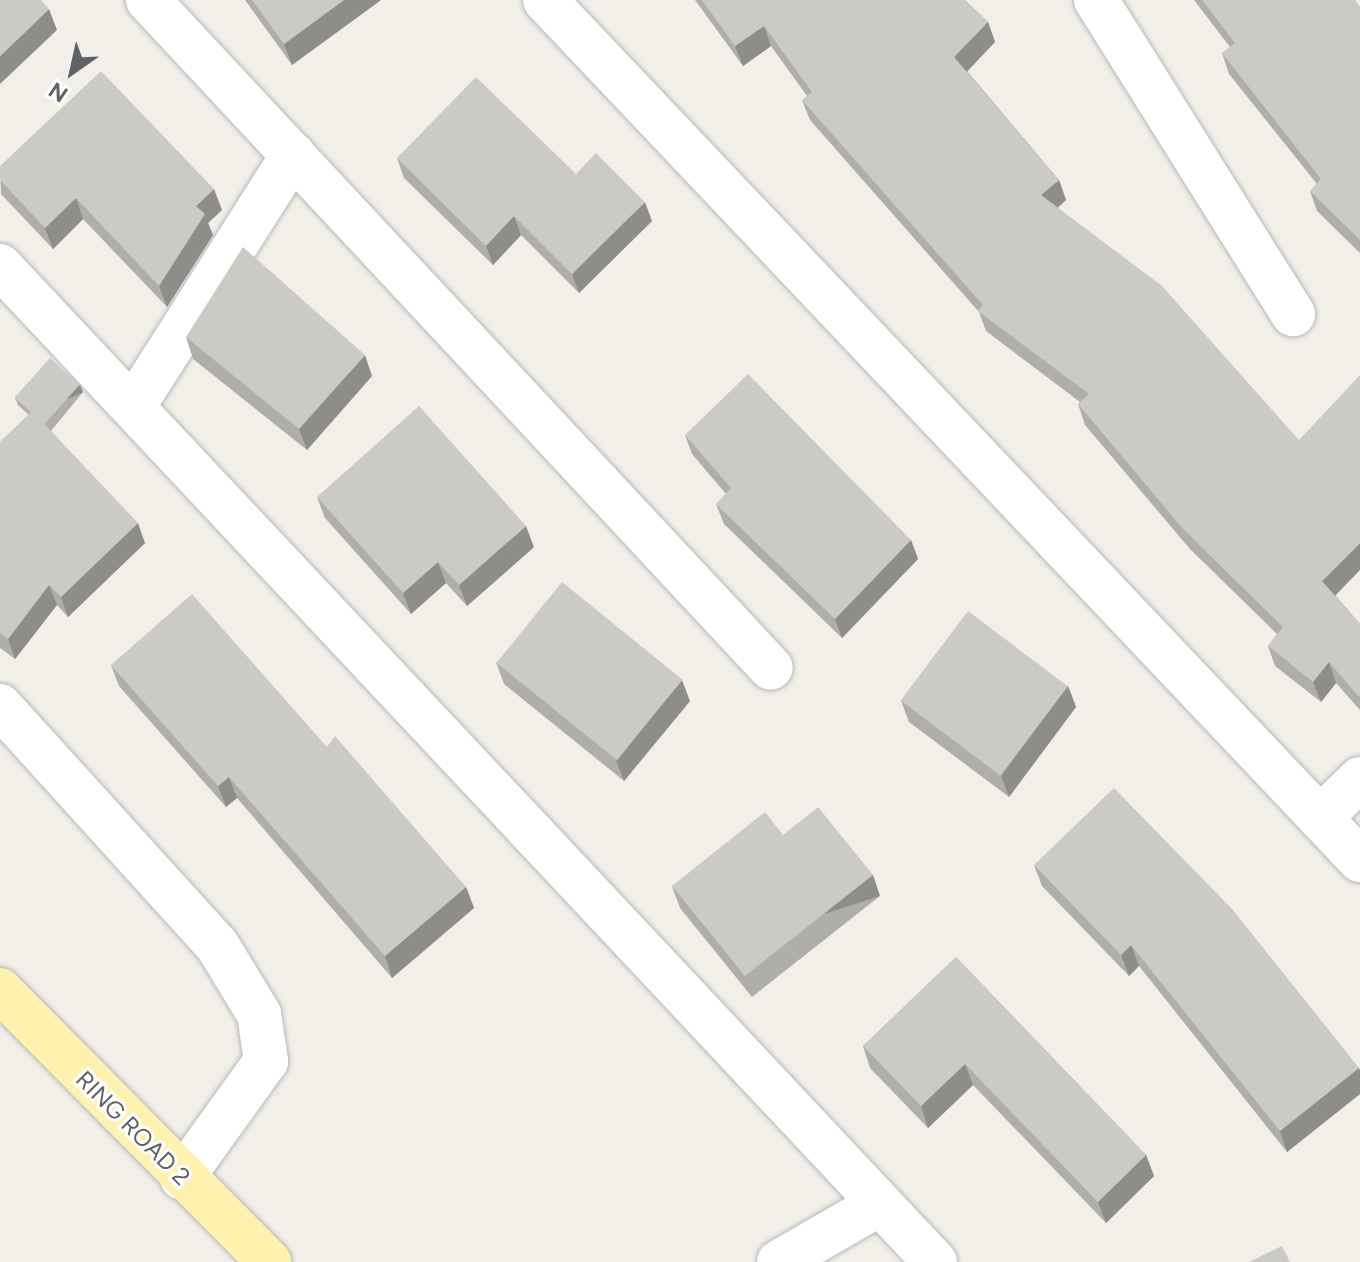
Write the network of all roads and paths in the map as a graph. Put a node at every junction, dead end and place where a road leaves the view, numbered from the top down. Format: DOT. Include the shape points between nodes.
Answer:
graph roads {
  1 [pos="148,0"];
  2 [pos="545,0"];
  3 [pos="1096,0"];
  4 [pos="293,155"];
  5 [pos="0,266"];
  6 [pos="1293,314"];
  7 [pos="133,407"];
  8 [pos="771,668"];
  9 [pos="0,706"];
  10 [pos="1360,779"];
  11 [pos="1320,818"];
  12 [pos="1360,860"];
  13 [pos="0,990"];
  14 [pos="182,1178"];
  15 [pos="876,1206"];
  16 [pos="269,1262"];
  17 [pos="779,1262"];
  18 [pos="935,1262"];
  1 -- 4 [label="street"];
  2 -- 11 [label="street"];
  3 -- 6 [label="street"];
  4 -- 7 [label="street"];
  4 -- 8 [label="street"];
  5 -- 7 [label="street"];
  7 -- 15 [label="street" via="842,1157"];
  9 -- 14 [label="street" via="217,945 259,1014 266,1061"];
  10 -- 11 [label="street"];
  11 -- 12 [label="street"];
  13 -- 14 [label="main road, RING ROAD 2"];
  14 -- 16 [label="main road, RING ROAD 2"];
  15 -- 17 [label="street"];
  15 -- 18 [label="street"];
}
